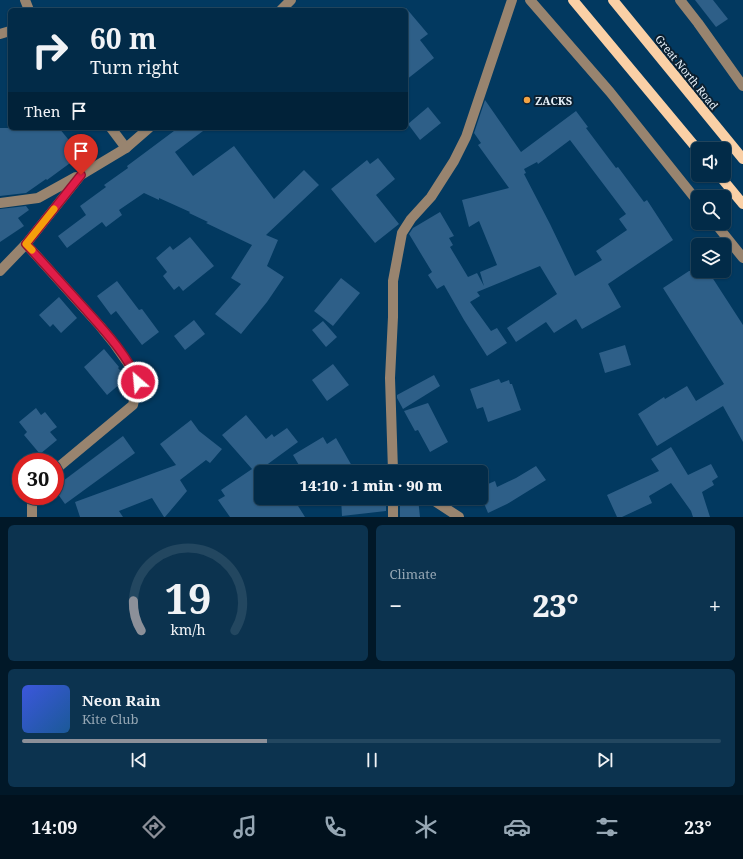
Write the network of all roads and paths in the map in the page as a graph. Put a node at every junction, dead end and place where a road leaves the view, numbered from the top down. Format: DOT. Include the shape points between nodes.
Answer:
graph roads {
  1 [pos="291,0"];
  2 [pos="512,0"];
  3 [pos="530,0"];
  4 [pos="573,0"];
  5 [pos="613,0"];
  6 [pos="680,0"];
  7 [pos="283,8"];
  8 [pos="743,86"];
  9 [pos="112,130"];
  10 [pos="146,130"];
  11 [pos="691,142"];
  12 [pos="126,148"];
  13 [pos="743,159"];
  14 [pos="81,175"];
  15 [pos="725,182"];
  16 [pos="691,193"];
  17 [pos="0,204"];
  18 [pos="743,204"];
  19 [pos="721,230"];
  20 [pos="26,244"];
  21 [pos="743,258"];
  22 [pos="0,271"];
  23 [pos="64,462"];
  24 [pos="394,465"];
  25 [pos="32,505"];
  26 [pos="393,505"];
  27 [pos="441,505"];
  28 [pos="32,517"];
  29 [pos="393,517"];
  30 [pos="459,517"];
  1 -- 7 [label="street"];
  2 -- 24 [label="street" via="466,137 454,162 431,197 402,233 393,281 390,378"];
  3 -- 16 [label="street" via="610,92"];
  4 -- 11 [label="main road"];
  5 -- 13 [label="main road, Great North Road"];
  6 -- 8 [label="street"];
  9 -- 12 [label="street"];
  10 -- 12 [label="street"];
  12 -- 14 [label="street"];
  14 -- 17 [label="street" via="38,198"];
  14 -- 20 [label="street"];
  15 -- 18 [label="main road"];
  19 -- 21 [label="street"];
  20 -- 22 [label="street"];
  20 -- 23 [label="street" via="113,342 138,382 133,405"];
  25 -- 28 [label="street"];
  26 -- 29 [label="street"];
  27 -- 30 [label="street"];
}
